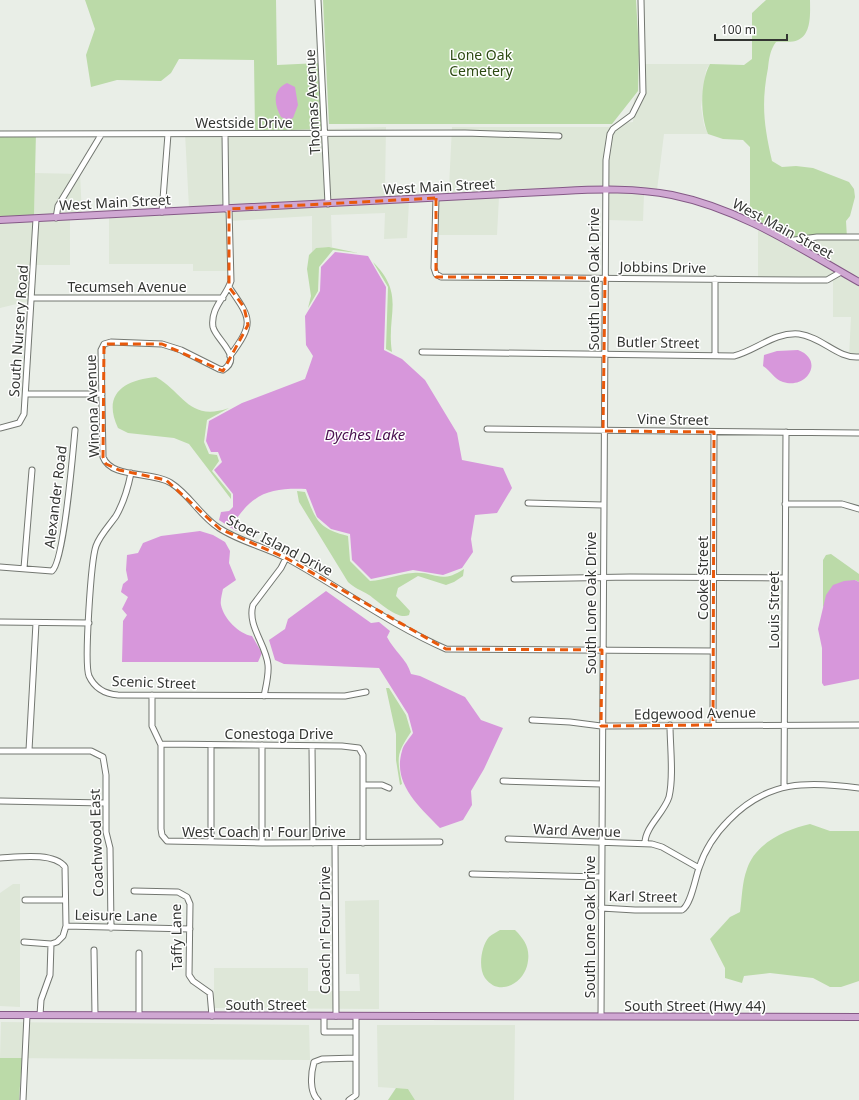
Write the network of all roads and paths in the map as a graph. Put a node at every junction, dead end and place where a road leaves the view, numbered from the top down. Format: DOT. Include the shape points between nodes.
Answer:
graph roads {
  1 [pos="318,0"];
  2 [pos="641,0"];
  3 [pos="0,134"];
  4 [pos="168,134"];
  5 [pos="225,134"];
  6 [pos="326,134"];
  7 [pos="101,135"];
  8 [pos="559,136"];
  9 [pos="606,189"];
  10 [pos="436,198"];
  11 [pos="328,204"];
  12 [pos="228,209"];
  13 [pos="162,212"];
  14 [pos="56,218"];
  15 [pos="36,219"];
  16 [pos="0,220"];
  17 [pos="859,237"];
  18 [pos="787,241"];
  19 [pos="841,272"];
  20 [pos="605,278"];
  21 [pos="715,279"];
  22 [pos="859,282"];
  23 [pos="229,287"];
  24 [pos="32,298"];
  25 [pos="223,298"];
  26 [pos="422,352"];
  27 [pos="604,354"];
  28 [pos="714,355"];
  29 [pos="230,356"];
  30 [pos="859,357"];
  31 [pos="26,394"];
  32 [pos="102,394"];
  33 [pos="0,428"];
  34 [pos="487,429"];
  35 [pos="75,430"];
  36 [pos="604,430"];
  37 [pos="714,432"];
  38 [pos="786,432"];
  39 [pos="859,433"];
  40 [pos="32,470"];
  41 [pos="131,473"];
  42 [pos="528,504"];
  43 [pos="785,504"];
  44 [pos="603,505"];
  45 [pos="859,509"];
  46 [pos="286,558"];
  47 [pos="0,567"];
  48 [pos="24,568"];
  49 [pos="602,578"];
  50 [pos="714,578"];
  51 [pos="785,578"];
  52 [pos="514,579"];
  53 [pos="0,622"];
  54 [pos="36,623"];
  55 [pos="89,623"];
  56 [pos="602,650"];
  57 [pos="713,651"];
  58 [pos="366,692"];
  59 [pos="152,695"];
  60 [pos="264,696"];
  61 [pos="532,720"];
  62 [pos="784,724"];
  63 [pos="670,725"];
  64 [pos="713,725"];
  65 [pos="859,725"];
  66 [pos="601,726"];
  67 [pos="161,744"];
  68 [pos="211,745"];
  69 [pos="262,746"];
  70 [pos="312,746"];
  71 [pos="0,750"];
  72 [pos="29,750"];
  73 [pos="503,781"];
  74 [pos="601,784"];
  75 [pos="363,785"];
  76 [pos="784,787"];
  77 [pos="389,788"];
  78 [pos="859,788"];
  79 [pos="0,801"];
  80 [pos="105,802"];
  81 [pos="508,839"];
  82 [pos="211,842"];
  83 [pos="440,842"];
  84 [pos="601,842"];
  85 [pos="262,843"];
  86 [pos="313,843"];
  87 [pos="335,843"];
  88 [pos="363,843"];
  89 [pos="645,843"];
  90 [pos="0,858"];
  91 [pos="699,868"];
  92 [pos="472,874"];
  93 [pos="601,877"];
  94 [pos="134,891"];
  95 [pos="25,900"];
  96 [pos="65,900"];
  97 [pos="601,908"];
  98 [pos="66,926"];
  99 [pos="111,928"];
  100 [pos="190,929"];
  101 [pos="24,942"];
  102 [pos="51,944"];
  103 [pos="94,950"];
  104 [pos="139,953"];
  105 [pos="0,1015"];
  106 [pos="27,1015"];
  107 [pos="40,1015"];
  108 [pos="95,1015"];
  109 [pos="139,1015"];
  110 [pos="212,1016"];
  111 [pos="324,1016"];
  112 [pos="336,1016"];
  113 [pos="356,1016"];
  114 [pos="531,1016"];
  115 [pos="601,1016"];
  116 [pos="859,1017"];
  117 [pos="356,1032"];
  118 [pos="356,1058"];
  119 [pos="23,1100"];
  120 [pos="318,1100"];
  121 [pos="349,1100"];
  1 -- 6 [label="street, Thomas Avenue"];
  2 -- 9 [label="street, South Lone Oak Drive" via="643,93 632,115 610,134 606,149"];
  3 -- 7 [label="street, Westside Drive"];
  4 -- 5 [label="street, Westside Drive"];
  4 -- 7 [label="street, Westside Drive"];
  4 -- 13 [label="street"];
  5 -- 6 [label="street, Westside Drive"];
  5 -- 12 [label="street"];
  6 -- 8 [label="street, Westside Drive"];
  6 -- 11 [label="street, Thomas Avenue"];
  7 -- 14 [label="street" via="58,206"];
  9 -- 10 [label="main road, West Main Street"];
  9 -- 18 [label="main road, West Main Street" via="658,193 700,202 745,219"];
  9 -- 20 [label="street, South Lone Oak Drive"];
  10 -- 11 [label="main road, West Main Street"];
  10 -- 20 [label="street, Jobbins Drive" via="434,268 440,277"];
  11 -- 12 [label="main road, West Main Street"];
  12 -- 13 [label="main road, West Main Street"];
  12 -- 23 [label="street" via="231,281"];
  13 -- 14 [label="main road, West Main Street"];
  14 -- 15 [label="main road, West Main Street"];
  15 -- 16 [label="main road, West Main Street"];
  15 -- 24 [label="street, South Nursery Road"];
  17 -- 18 [label="street" via="817,237"];
  18 -- 19 [label="main road, West Main Street"];
  19 -- 21 [label="street, Jobbins Drive" via="827,280"];
  19 -- 22 [label="main road, West Main Street"];
  20 -- 21 [label="street, Jobbins Drive"];
  20 -- 27 [label="street, South Lone Oak Drive"];
  21 -- 28 [label="street"];
  23 -- 25 [label="street"];
  23 -- 29 [label="street" via="244,307 248,319 244,335"];
  24 -- 25 [label="street, Tecumseh Avenue"];
  24 -- 31 [label="street, South Nursery Road"];
  25 -- 29 [label="street" via="215,309 213,325 216,335 227,347"];
  26 -- 27 [label="street, Butler Street"];
  27 -- 28 [label="street, Butler Street"];
  27 -- 36 [label="street, South Lone Oak Drive"];
  28 -- 30 [label="street, Butler Street" via="739,354 777,336 798,334 815,338 847,356"];
  29 -- 32 [label="street, Winona Avenue" via="228,365 221,370 181,350 162,344 106,343 101,350"];
  31 -- 32 [label="street"];
  31 -- 33 [label="street, South Nursery Road" via="22,420"];
  32 -- 41 [label="street, Winona Avenue" via="105,461 112,468"];
  34 -- 36 [label="street, Vine Street"];
  35 -- 48 [label="street, Alexander Road" via="60,556 56,567 52,571"];
  36 -- 37 [label="street, Vine Street"];
  36 -- 44 [label="street, South Lone Oak Drive"];
  37 -- 38 [label="street, Vine Street"];
  37 -- 50 [label="street, Cooke Street"];
  38 -- 39 [label="street, Vine Street"];
  38 -- 43 [label="street, Louis Street"];
  40 -- 48 [label="street"];
  41 -- 46 [label="street, Stoer Island Drive" via="166,480 181,491 206,520 220,529"];
  41 -- 55 [label="street, Scenic Street" via="121,505 99,539 94,553"];
  42 -- 44 [label="street"];
  43 -- 45 [label="street" via="842,504"];
  43 -- 51 [label="street, Louis Street"];
  44 -- 49 [label="street, South Lone Oak Drive"];
  46 -- 56 [label="street, Stoer Island Drive" via="417,635 446,649"];
  46 -- 60 [label="street" via="252,610 253,622 268,665"];
  47 -- 48 [label="street"];
  49 -- 50 [label="street"];
  49 -- 52 [label="street"];
  49 -- 56 [label="street, South Lone Oak Drive"];
  50 -- 51 [label="street"];
  50 -- 57 [label="street, Cooke Street"];
  51 -- 62 [label="street, Louis Street"];
  53 -- 54 [label="street"];
  54 -- 55 [label="street"];
  54 -- 72 [label="street"];
  55 -- 59 [label="street, Scenic Street" via="88,669 97,687 112,694"];
  56 -- 57 [label="street"];
  56 -- 66 [label="street, South Lone Oak Drive"];
  57 -- 64 [label="street, Cooke Street"];
  58 -- 60 [label="street, Scenic Street" via="345,696"];
  59 -- 60 [label="street, Scenic Street"];
  59 -- 67 [label="street, West Coach n' Four Drive" via="152,728"];
  61 -- 66 [label="street, Edgewood Avenue"];
  62 -- 64 [label="street, Edgewood Avenue"];
  62 -- 65 [label="street, Edgewood Avenue"];
  62 -- 76 [label="street, Louis Street"];
  63 -- 64 [label="street, Edgewood Avenue"];
  63 -- 66 [label="street, Edgewood Avenue"];
  63 -- 89 [label="street" via="669,796"];
  66 -- 74 [label="street, South Lone Oak Drive"];
  67 -- 68 [label="street, Conestoga Drive"];
  67 -- 82 [label="street, West Coach n' Four Drive" via="162,835 170,842"];
  68 -- 69 [label="street, Conestoga Drive"];
  68 -- 82 [label="street"];
  69 -- 70 [label="street, Conestoga Drive"];
  69 -- 85 [label="street"];
  70 -- 75 [label="street, Conestoga Drive" via="359,748 363,755"];
  70 -- 86 [label="street"];
  71 -- 72 [label="street"];
  72 -- 80 [label="street, Coachwood East" via="91,751 103,757"];
  73 -- 74 [label="street"];
  74 -- 84 [label="street, South Lone Oak Drive"];
  75 -- 77 [label="street" via="382,784"];
  75 -- 88 [label="street, Conestoga Drive"];
  76 -- 78 [label="street" via="813,784"];
  76 -- 91 [label="street" via="754,798 736,813 713,837"];
  79 -- 80 [label="street"];
  80 -- 99 [label="street, Coachwood East" via="106,832 110,848"];
  81 -- 84 [label="street, Ward Avenue"];
  82 -- 85 [label="street, West Coach n' Four Drive"];
  83 -- 88 [label="street, West Coach n' Four Drive"];
  84 -- 89 [label="street, Ward Avenue"];
  84 -- 93 [label="street, South Lone Oak Drive"];
  85 -- 86 [label="street, West Coach n' Four Drive"];
  86 -- 87 [label="street, West Coach n' Four Drive"];
  87 -- 88 [label="street, West Coach n' Four Drive"];
  87 -- 112 [label="street, Coach n' Four Drive"];
  89 -- 91 [label="street, Ward Avenue" via="662,847"];
  90 -- 96 [label="street" via="51,858 61,862 65,867"];
  91 -- 97 [label="street, Karl Street" via="685,908 652,911"];
  92 -- 93 [label="street"];
  93 -- 97 [label="street, South Lone Oak Drive"];
  94 -- 100 [label="street, Taffy Lane" via="178,892 186,895 190,904"];
  95 -- 96 [label="street"];
  96 -- 98 [label="street"];
  97 -- 115 [label="street, South Lone Oak Drive"];
  98 -- 99 [label="street, Leisure Lane"];
  98 -- 102 [label="street" via="60,940"];
  99 -- 100 [label="street, Leisure Lane"];
  100 -- 110 [label="street, Taffy Lane" via="188,975 210,993"];
  101 -- 102 [label="street"];
  102 -- 107 [label="street" via="50,975 41,1000"];
  103 -- 108 [label="street"];
  104 -- 109 [label="street"];
  105 -- 106 [label="main road, South Street"];
  106 -- 107 [label="main road, South Street"];
  106 -- 119 [label="street"];
  107 -- 108 [label="main road, South Street"];
  108 -- 109 [label="main road, South Street"];
  109 -- 110 [label="main road, South Street"];
  110 -- 111 [label="main road, South Street"];
  111 -- 112 [label="main road, South Street"];
  111 -- 117 [label="street" via="324,1032"];
  112 -- 113 [label="main road, South Street"];
  113 -- 114 [label="main road, South Street"];
  113 -- 117 [label="street"];
  114 -- 115 [label="main road, South Street (Hwy 44)"];
  115 -- 116 [label="main road, South Street (Hwy 44)"];
  117 -- 118 [label="street"];
  118 -- 120 [label="street" via="322,1059 314,1062 312,1090"];
  118 -- 121 [label="street" via="356,1095"];
}
